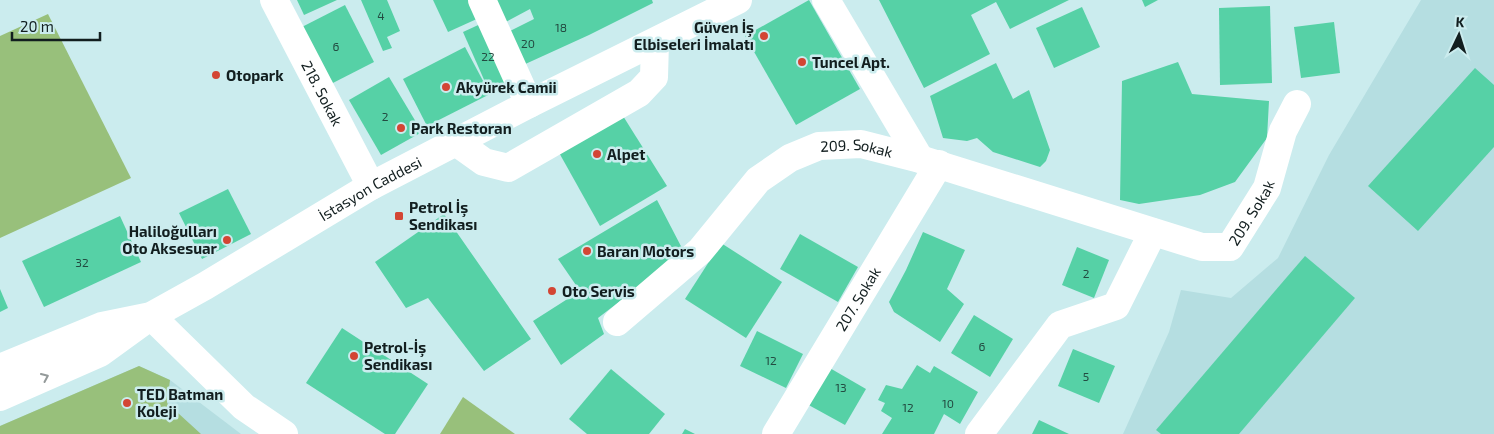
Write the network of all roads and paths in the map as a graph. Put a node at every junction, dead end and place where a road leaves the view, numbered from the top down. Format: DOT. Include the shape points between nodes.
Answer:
graph roads {
  1 [pos="274,0"];
  2 [pos="482,0"];
  3 [pos="738,0"];
  4 [pos="826,0"];
  5 [pos="655,42"];
  6 [pos="529,104"];
  7 [pos="1297,104"];
  8 [pos="456,142"];
  9 [pos="929,162"];
  10 [pos="371,186"];
  11 [pos="1153,232"];
  12 [pos="151,316"];
  13 [pos="617,322"];
  14 [pos="0,368"];
  15 [pos="0,397"];
  16 [pos="284,434"];
  17 [pos="776,434"];
  18 [pos="979,434"];
  1 -- 10 [label="street, 218. Sokak"];
  2 -- 6 [label="street"];
  3 -- 5 [label="street, İstasyon Caddesi"];
  4 -- 9 [label="street"];
  5 -- 6 [label="street, İstasyon Caddesi"];
  5 -- 8 [label="street" via="654,77 640,93 508,168 484,162"];
  6 -- 8 [label="street, İstasyon Caddesi"];
  7 -- 11 [label="street, 209. Sokak" via="1283,131 1267,188 1230,247 1202,247"];
  8 -- 10 [label="street, İstasyon Caddesi"];
  9 -- 11 [label="street, 209. Sokak"];
  9 -- 13 [label="street, 209. Sokak" via="862,144 819,146 790,158 758,180 700,251"];
  9 -- 17 [label="street, 207. Sokak"];
  10 -- 12 [label="street, İstasyon Caddesi"];
  11 -- 18 [label="street" via="1116,306 1060,325"];
  12 -- 14 [label="street, İstasyon Caddesi" via="102,326"];
  15 -- 12 [label="street, one-way" via="100,353"];
  12 -- 16 [label="street" via="244,407"];
}
